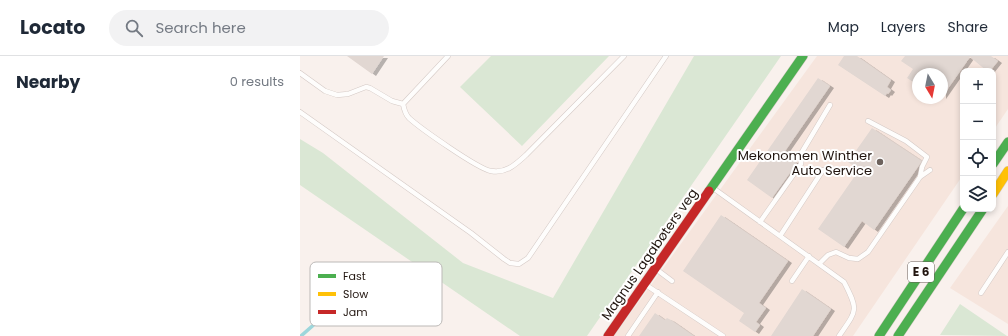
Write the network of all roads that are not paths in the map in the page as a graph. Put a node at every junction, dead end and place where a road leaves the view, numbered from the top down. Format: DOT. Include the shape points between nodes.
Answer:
graph roads {
  1 [pos="448,56"];
  2 [pos="624,56"];
  3 [pos="666,56"];
  4 [pos="803,56"];
  5 [pos="300,73"];
  6 [pos="403,104"];
  7 [pos="830,105"];
  8 [pos="300,112"];
  9 [pos="868,121"];
  10 [pos="1008,142"];
  11 [pos="996,160"];
  12 [pos="824,170"];
  13 [pos="930,170"];
  14 [pos="1008,171"];
  15 [pos="920,177"];
  16 [pos="712,187"];
  17 [pos="996,189"];
  18 [pos="961,212"];
  19 [pos="981,212"];
  20 [pos="760,222"];
  21 [pos="780,236"];
  22 [pos="1008,252"];
  23 [pos="809,256"];
  24 [pos="820,264"];
  25 [pos="654,268"];
  26 [pos="672,281"];
  27 [pos="792,281"];
  28 [pos="644,284"];
  29 [pos="658,292"];
  30 [pos="981,293"];
  31 [pos="608,336"];
  32 [pos="628,336"];
  33 [pos="724,336"];
  34 [pos="839,336"];
  35 [pos="879,336"];
  36 [pos="898,336"];
  1 -- 6 [label="lane"];
  2 -- 6 [label="lane" via="526,155 503,171 491,171 477,165 409,117"];
  3 -- 8 [label="lane" via="528,258 519,264 504,259 477,237"];
  4 -- 16 [label="main road, Magnus Lagabøters veg"];
  5 -- 6 [label="lane" via="324,91 342,95 366,87"];
  7 -- 20 [label="lane" via="802,152 801,164"];
  9 -- 15 [label="lane" via="906,141 927,157"];
  10 -- 11 [label="main road"];
  12 -- 21 [label="lane"];
  13 -- 15 [label="lane"];
  14 -- 17 [label="main road"];
  15 -- 24 [label="lane" via="868,252 858,259 836,252 828,255"];
  16 -- 20 [label="lane, Magnus Lagabøters veg"];
  16 -- 25 [label="main road, Magnus Lagabøters veg"];
  18 -- 35 [label="main road, E 6"];
  19 -- 36 [label="main road, E 6"];
  20 -- 21 [label="lane, Magnus Lagabøters veg"];
  21 -- 23 [label="lane, Magnus Lagabøters veg"];
  22 -- 30 [label="lane"];
  23 -- 24 [label="lane, Magnus Lagabøters veg"];
  23 -- 27 [label="lane"];
  24 -- 34 [label="lane, Magnus Lagabøters veg" via="844,282 855,303 854,314"];
  25 -- 26 [label="lane"];
  25 -- 28 [label="main road, Magnus Lagabøters veg"];
  28 -- 29 [label="lane"];
  28 -- 31 [label="main road, Magnus Lagabøters veg"];
  29 -- 32 [label="lane"];
  29 -- 33 [label="lane"];
}
